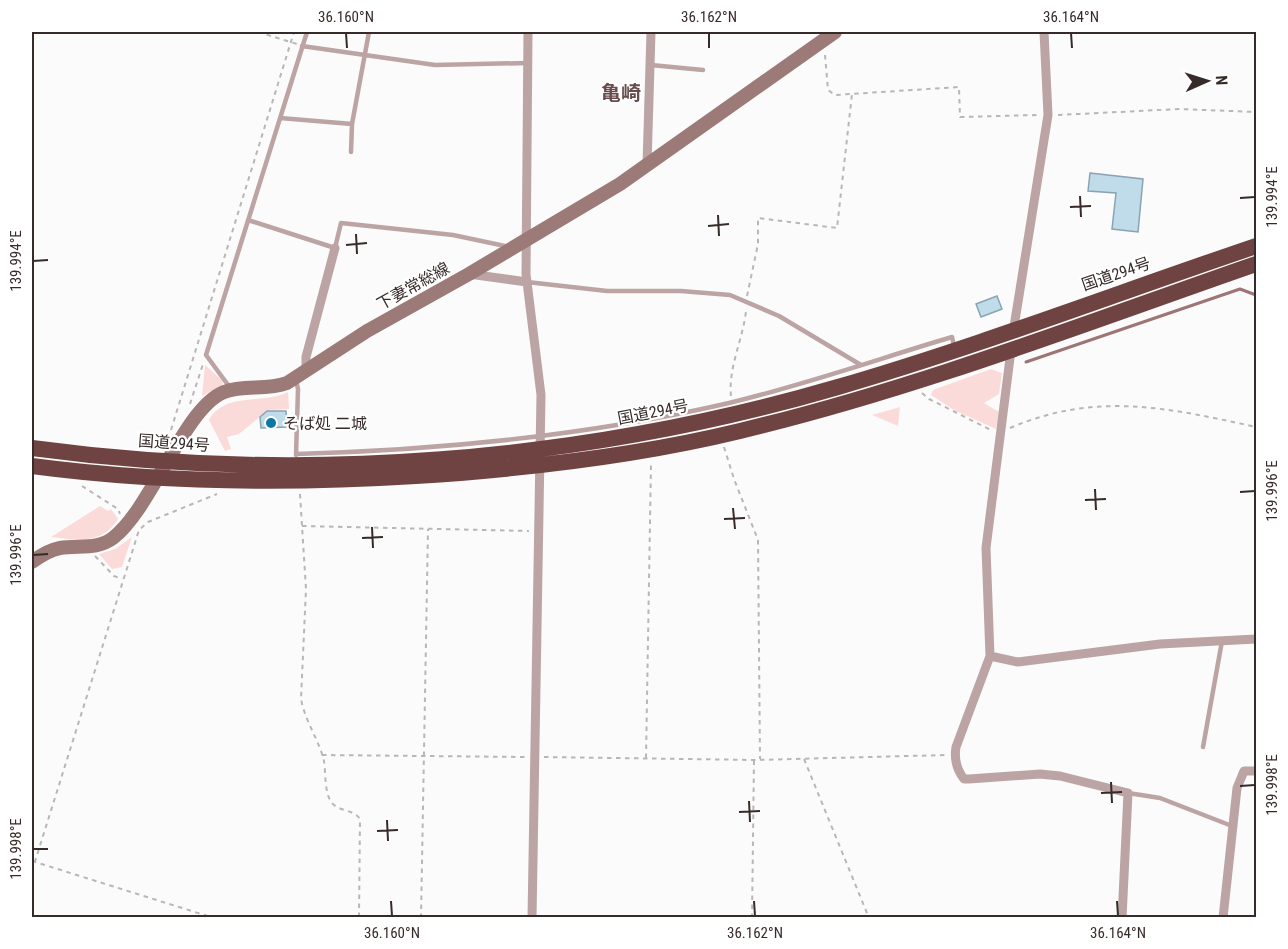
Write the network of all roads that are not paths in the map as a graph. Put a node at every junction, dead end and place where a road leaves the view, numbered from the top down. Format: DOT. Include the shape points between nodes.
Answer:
graph roads {
  1 [pos="307,32"];
  2 [pos="369,32"];
  3 [pos="528,32"];
  4 [pos="651,32"];
  5 [pos="835,32"];
  6 [pos="1044,32"];
  7 [pos="302,46"];
  8 [pos="365,53"];
  9 [pos="527,63"];
  10 [pos="651,65"];
  11 [pos="703,70"];
  12 [pos="280,118"];
  13 [pos="352,124"];
  14 [pos="351,152"];
  15 [pos="647,165"];
  16 [pos="248,220"];
  17 [pos="527,241"];
  18 [pos="1257,246"];
  19 [pos="335,248"];
  20 [pos="513,249"];
  21 [pos="1257,264"];
  22 [pos="469,274"];
  23 [pos="527,282"];
  24 [pos="1014,328"];
  25 [pos="955,348"];
  26 [pos="1011,350"];
  27 [pos="861,364"];
  28 [pos="301,375"];
  29 [pos="232,390"];
  30 [pos="539,444"];
  31 [pos="32,448"];
  32 [pos="296,459"];
  33 [pos="168,461"];
  34 [pos="32,466"];
  35 [pos="539,467"];
  36 [pos="158,479"];
  37 [pos="32,562"];
  38 [pos="1257,639"];
  39 [pos="1222,641"];
  40 [pos="990,656"];
  41 [pos="1203,747"];
  42 [pos="1257,771"];
  43 [pos="1128,793"];
  44 [pos="1232,826"];
  45 [pos="532,918"];
  46 [pos="1122,918"];
  47 [pos="1223,918"];
  1 -- 7 [label="lane"];
  2 -- 8 [label="lane"];
  3 -- 9 [label="street"];
  4 -- 10 [label="street"];
  5 -- 15 [label="main road, 下妻常総線"];
  6 -- 24 [label="street" via="1048,115"];
  7 -- 8 [label="lane"];
  7 -- 12 [label="lane"];
  8 -- 9 [label="lane" via="435,65"];
  8 -- 13 [label="lane"];
  9 -- 17 [label="street"];
  10 -- 11 [label="lane"];
  10 -- 15 [label="street"];
  12 -- 13 [label="lane"];
  12 -- 16 [label="lane"];
  13 -- 14 [label="lane"];
  15 -- 17 [label="main road, 下妻常総線"];
  16 -- 19 [label="lane"];
  16 -- 29 [label="lane" via="206,355"];
  17 -- 20 [label="main road, 下妻常総線"];
  17 -- 23 [label="street"];
  18 -- 24 [label="highway, 国道294号"];
  19 -- 20 [label="lane" via="341,223 464,237 506,244"];
  19 -- 28 [label="street"];
  20 -- 22 [label="main road, 下妻常総線"];
  21 -- 26 [label="highway"];
  22 -- 23 [label="street"];
  22 -- 28 [label="main road, 下妻常総線" via="367,331"];
  23 -- 27 [label="lane" via="607,291 730,295 778,316"];
  23 -- 30 [label="street" via="541,395"];
  24 -- 25 [label="highway, 国道294号"];
  24 -- 26 [label="street"];
  25 -- 27 [label="lane" via="952,337"];
  25 -- 30 [label="highway, 国道294号" via="838,387 734,414 660,430"];
  26 -- 35 [label="highway" via="781,421 667,447"];
  26 -- 40 [label="street" via="986,548"];
  27 -- 30 [label="lane" via="732,402"];
  28 -- 29 [label="main road, 下妻常総線" via="275,388"];
  28 -- 32 [label="lane"];
  29 -- 33 [label="main road, 下妻常総線" via="208,403"];
  30 -- 32 [label="highway, 国道294号" via="429,460"];
  30 -- 35 [label="street"];
  31 -- 33 [label="highway, 国道294号"];
  32 -- 33 [label="highway, 国道294号" via="217,464"];
  33 -- 36 [label="main road, 下妻常総線"];
  34 -- 36 [label="highway"];
  35 -- 36 [label="highway" via="361,479"];
  35 -- 45 [label="street"];
  36 -- 37 [label="main road, 下妻常総線" via="118,534 106,543 59,548"];
  38 -- 39 [label="street"];
  39 -- 40 [label="street" via="1160,644 1025,661"];
  39 -- 41 [label="lane"];
  40 -- 43 [label="street" via="955,754 964,779 1040,774"];
  42 -- 44 [label="street" via="1246,770 1241,774"];
  43 -- 44 [label="lane" via="1160,798"];
  43 -- 46 [label="street"];
  44 -- 47 [label="street"];
}
